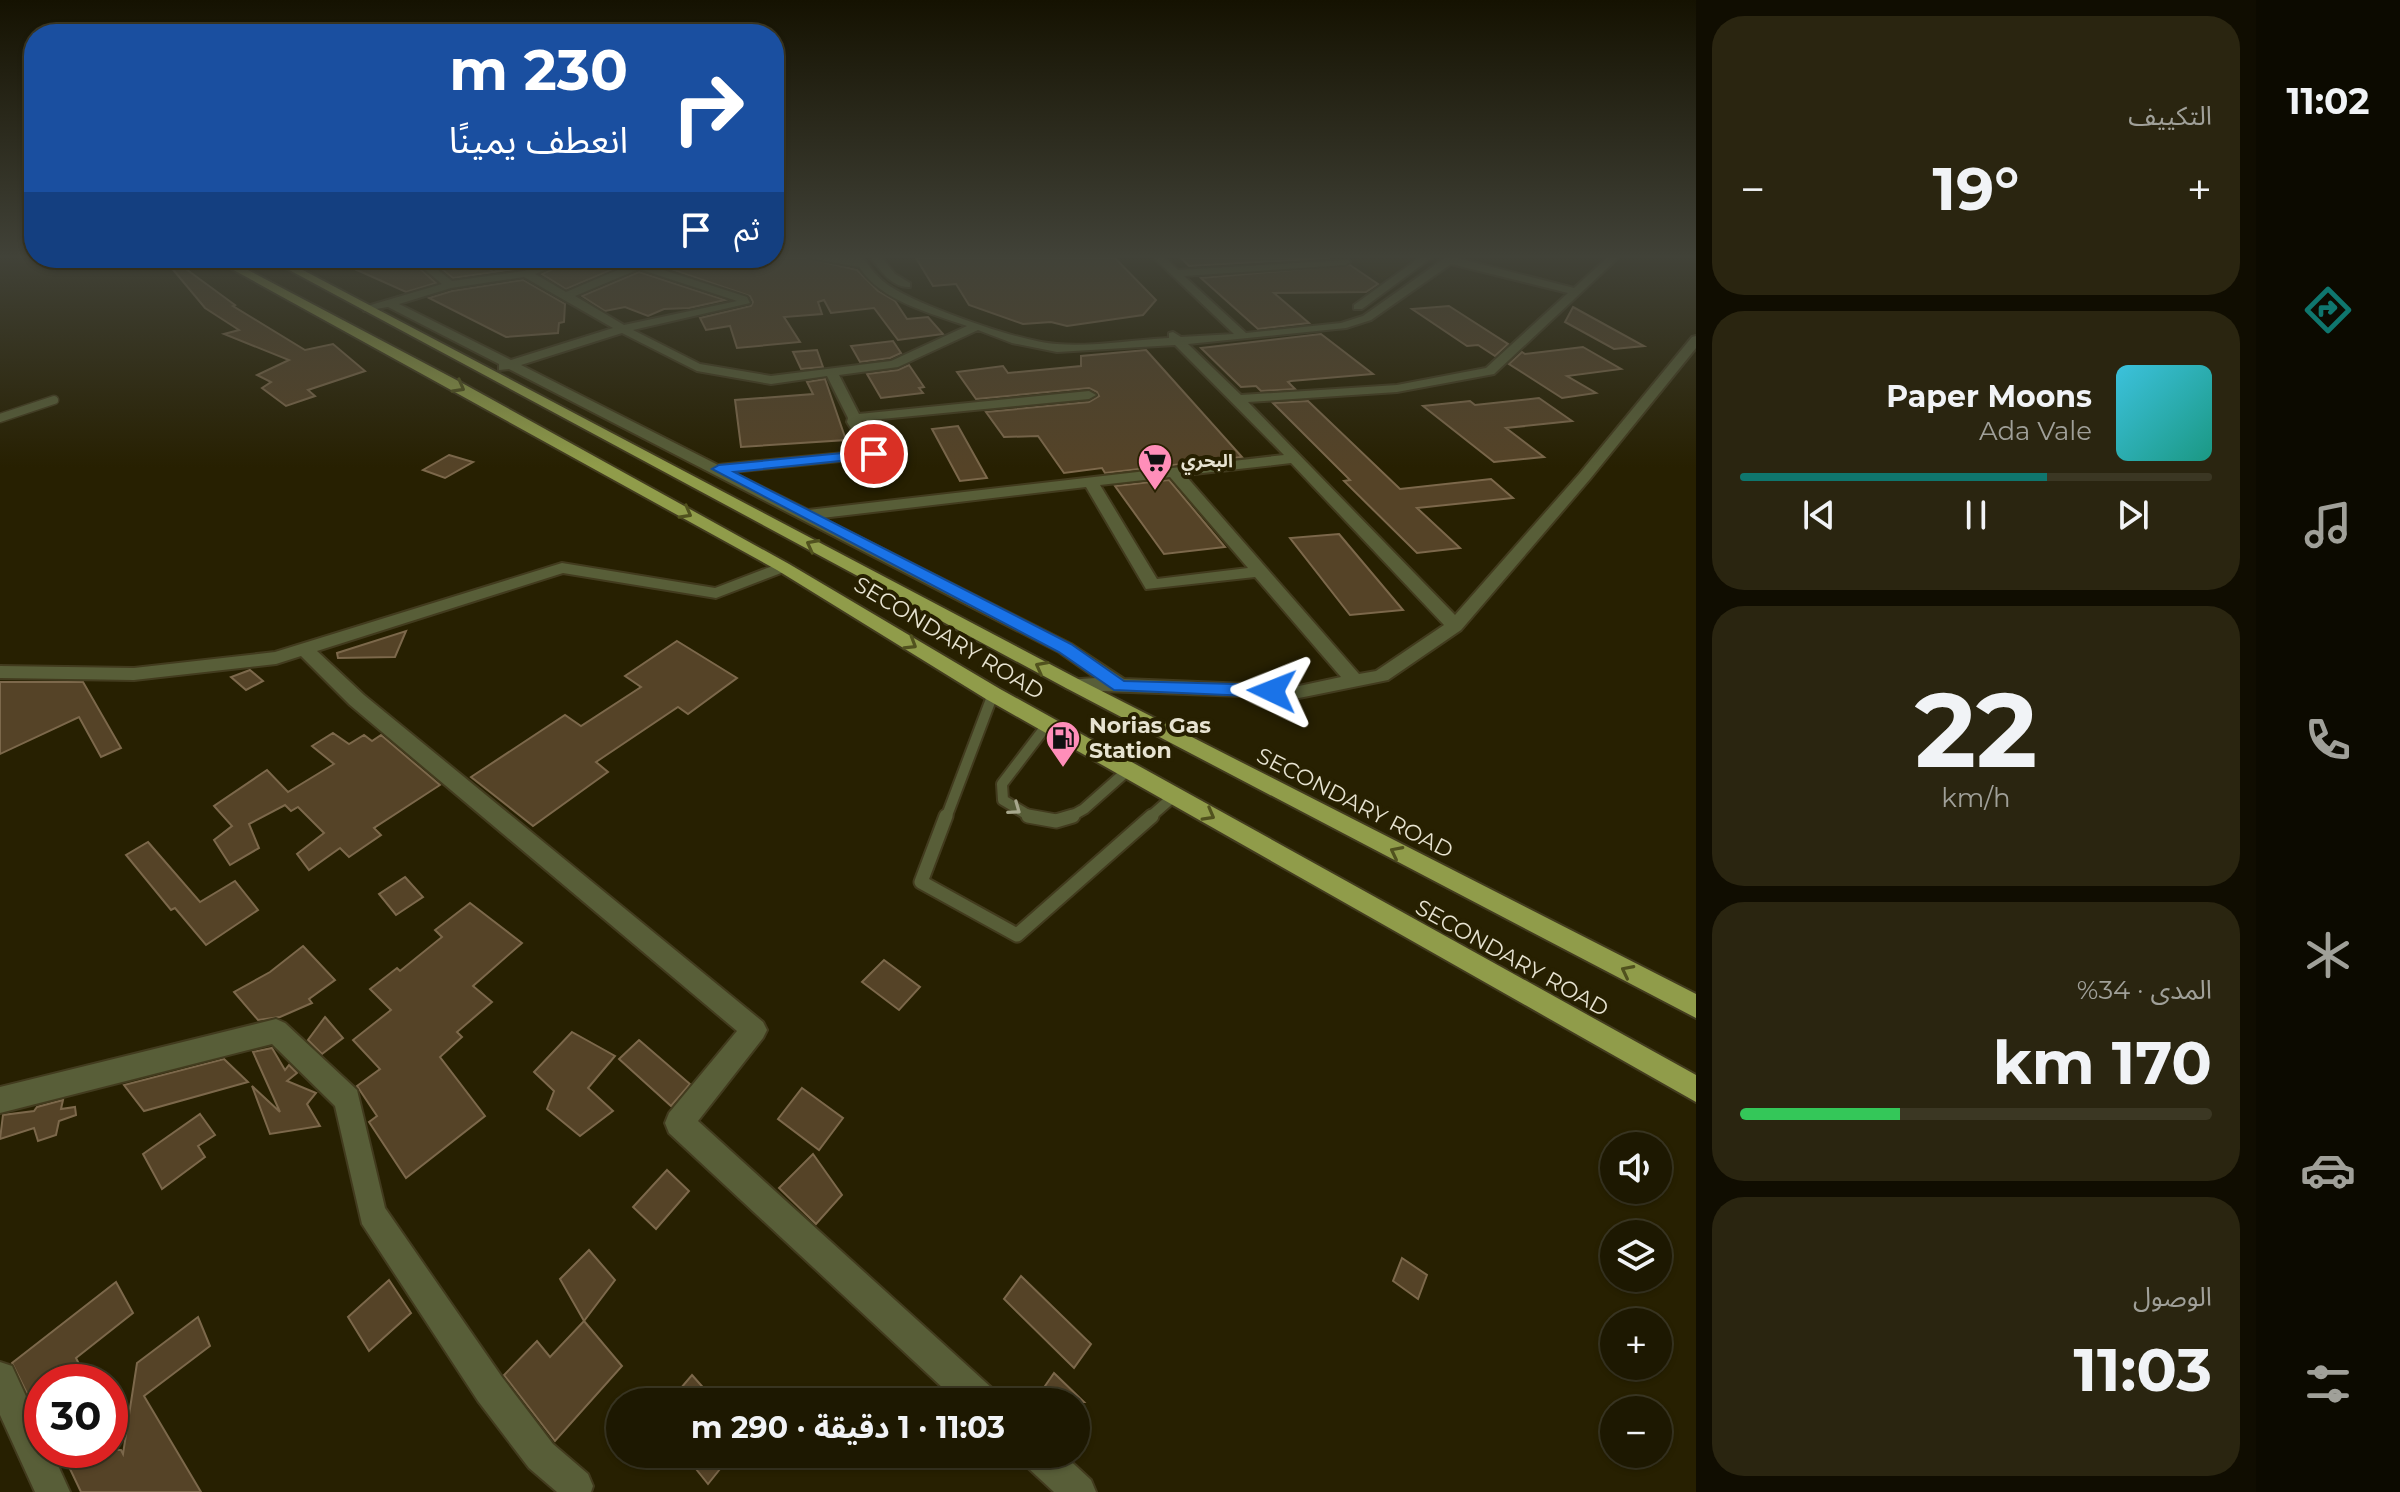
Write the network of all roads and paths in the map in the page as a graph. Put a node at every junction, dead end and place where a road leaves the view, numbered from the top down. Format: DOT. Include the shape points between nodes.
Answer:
graph roads {
  1 [pos="348,328"];
  2 [pos="403,328"];
  3 [pos="437,328"];
  4 [pos="628,328"];
  5 [pos="974,328"];
  6 [pos="982,328"];
  7 [pos="1019,328"];
  8 [pos="1235,328"];
  9 [pos="1266,328"];
  10 [pos="1326,328"];
  11 [pos="1538,328"];
  12 [pos="623,329"];
  13 [pos="1240,332"];
  14 [pos="1174,337"];
  15 [pos="1695,344"];
  16 [pos="510,365"];
  17 [pos="831,372"];
  18 [pos="487,373"];
  19 [pos="1089,395"];
  20 [pos="1238,399"];
  21 [pos="55,400"];
  22 [pos="0,418"];
  23 [pos="855,418"];
  24 [pos="1295,458"];
  25 [pos="719,469"];
  26 [pos="1174,472"];
  27 [pos="1091,482"];
  28 [pos="808,515"];
  29 [pos="783,567"];
  30 [pos="1260,571"];
  31 [pos="1455,626"];
  32 [pos="304,649"];
  33 [pos="0,672"];
  34 [pos="1355,681"];
  35 [pos="1073,684"];
  36 [pos="1120,686"];
  37 [pos="993,694"];
  38 [pos="1047,725"];
  39 [pos="1128,770"];
  40 [pos="1174,796"];
  41 [pos="1696,1007"];
  42 [pos="1696,1089"];
  43 [pos="0,1100"];
  44 [pos="0,1378"];
  45 [pos="967,1388"];
  46 [pos="1053,1468"];
  47 [pos="576,1486"];
  48 [pos="53,1492"];
  49 [pos="1079,1492"];
  1 -- 29 [label="main road, SECONDARY ROAD, one-way"];
  2 -- 18 [label="main road, SECONDARY ROAD"];
  3 -- 16 [label="street"];
  4 -- 12 [label="street"];
  5 -- 17 [label="street" via="894,364"];
  6 -- 14 [label="street" via="1057,348"];
  7 -- 14 [label="street" via="1092,339"];
  8 -- 13 [label="street"];
  9 -- 13 [label="street"];
  10 -- 13 [label="street"];
  11 -- 20 [label="street" via="1490,371 1467,377"];
  12 -- 16 [label="street"];
  12 -- 17 [label="street" via="697,367 771,380"];
  13 -- 14 [label="street"];
  14 -- 20 [label="street"];
  15 -- 31 [label="street"];
  16 -- 18 [label="street"];
  16 -- 25 [label="street"];
  17 -- 23 [label="street"];
  35 -- 18 [label="main road, SECONDARY ROAD, one-way"];
  19 -- 23 [label="street"];
  20 -- 24 [label="street"];
  21 -- 22 [label="lane"];
  23 -- 25 [label="street" via="874,454"];
  24 -- 26 [label="street"];
  24 -- 31 [label="street"];
  25 -- 28 [label="street"];
  26 -- 27 [label="street"];
  26 -- 30 [label="street"];
  27 -- 28 [label="street"];
  27 -- 30 [label="street" via="1152,585"];
  28 -- 36 [label="street" via="1065,648"];
  29 -- 32 [label="street" via="716,593 562,568"];
  29 -- 37 [label="main road, SECONDARY ROAD, one-way"];
  30 -- 34 [label="street"];
  31 -- 34 [label="street" via="1381,676"];
  32 -- 33 [label="street" via="276,658 134,674"];
  32 -- 45 [label="street" via="357,700 754,1030 679,1123"];
  34 -- 36 [label="street" via="1299,692"];
  35 -- 36 [label="street"];
  41 -- 35 [label="main road, SECONDARY ROAD, one-way"];
  37 -- 38 [label="main road, SECONDARY ROAD"];
  37 -- 40 [label="lane" via="921,882 1017,935"];
  38 -- 39 [label="main road, SECONDARY ROAD"];
  38 -- 39 [label="lane, one-way" via="1002,784 1003,800 1022,816 1051,824 1069,819"];
  39 -- 40 [label="main road, SECONDARY ROAD"];
  40 -- 42 [label="main road, SECONDARY ROAD, one-way"];
  43 -- 47 [label="street" via="276,1031 347,1099 372,1214 507,1412 541,1456"];
  44 -- 48 [label="street"];
  46 -- 49 [label="street"];
}
